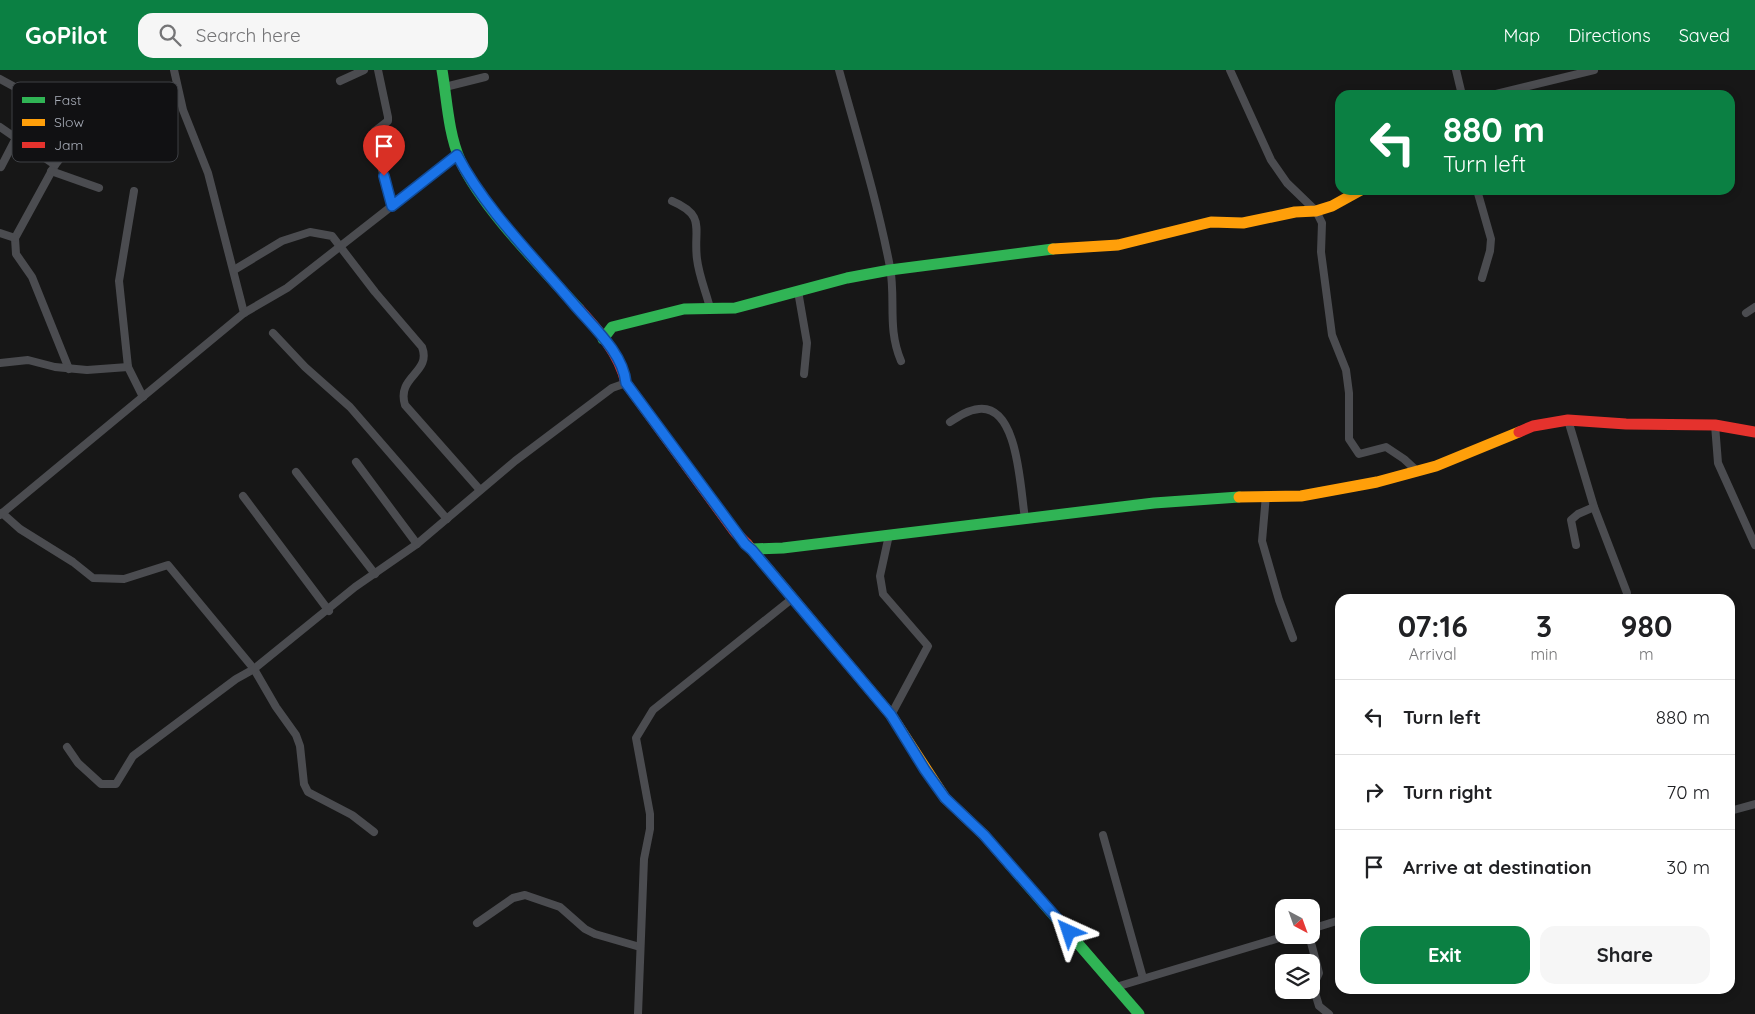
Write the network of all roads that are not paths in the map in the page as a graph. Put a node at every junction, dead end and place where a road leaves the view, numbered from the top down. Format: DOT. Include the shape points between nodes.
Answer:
graph roads {
  1 [pos="364,70"];
  2 [pos="378,70"];
  3 [pos="442,70"];
  4 [pos="840,70"];
  5 [pos="1230,70"];
  6 [pos="1456,70"];
  7 [pos="1594,70"];
  8 [pos="486,78"];
  9 [pos="0,79"];
  10 [pos="340,81"];
  11 [pos="12,86"];
  12 [pos="445,86"];
  13 [pos="178,88"];
  14 [pos="1461,90"];
  15 [pos="1512,90"];
  16 [pos="0,127"];
  17 [pos="12,135"];
  18 [pos="12,145"];
  19 [pos="457,155"];
  20 [pos="46,162"];
  21 [pos="58,162"];
  22 [pos="1,166"];
  23 [pos="53,168"];
  24 [pos="100,188"];
  25 [pos="134,190"];
  26 [pos="1352,195"];
  27 [pos="1478,195"];
  28 [pos="672,202"];
  29 [pos="392,206"];
  30 [pos="1316,211"];
  31 [pos="0,232"];
  32 [pos="15,238"];
  33 [pos="339,246"];
  34 [pos="234,270"];
  35 [pos="890,270"];
  36 [pos="1482,278"];
  37 [pos="798,291"];
  38 [pos="1755,307"];
  39 [pos="710,308"];
  40 [pos="244,313"];
  41 [pos="1746,313"];
  42 [pos="273,333"];
  43 [pos="603,339"];
  44 [pos="900,361"];
  45 [pos="0,363"];
  46 [pos="128,367"];
  47 [pos="69,369"];
  48 [pos="804,374"];
  49 [pos="626,383"];
  50 [pos="142,397"];
  51 [pos="1568,420"];
  52 [pos="950,422"];
  53 [pos="1716,425"];
  54 [pos="1755,432"];
  55 [pos="356,462"];
  56 [pos="1417,471"];
  57 [pos="296,472"];
  58 [pos="480,490"];
  59 [pos="1266,495"];
  60 [pos="243,496"];
  61 [pos="1594,507"];
  62 [pos="1,514"];
  63 [pos="1025,518"];
  64 [pos="446,519"];
  65 [pos="889,535"];
  66 [pos="418,544"];
  67 [pos="1576,545"];
  68 [pos="1755,545"];
  69 [pos="752,550"];
  70 [pos="375,574"];
  71 [pos="1627,594"];
  72 [pos="793,598"];
  73 [pos="329,611"];
  74 [pos="1293,638"];
  75 [pos="254,669"];
  76 [pos="891,715"];
  77 [pos="67,747"];
  78 [pos="1755,804"];
  79 [pos="1735,810"];
  80 [pos="374,832"];
  81 [pos="1103,835"];
  82 [pos="1335,921"];
  83 [pos="477,923"];
  84 [pos="1320,926"];
  85 [pos="1275,939"];
  86 [pos="1311,944"];
  87 [pos="640,947"];
  88 [pos="1143,978"];
  89 [pos="1116,987"];
  90 [pos="638,1014"];
  91 [pos="1139,1014"];
  92 [pos="1329,1014"];
  1 -- 10 [label="street"];
  2 -- 29 [label="street" via="388,121 376,131 374,141"];
  3 -- 12 [label="street"];
  4 -- 35 [label="street" via="877,207"];
  5 -- 30 [label="street" via="1272,160 1287,183"];
  6 -- 14 [label="street"];
  7 -- 15 [label="street"];
  8 -- 12 [label="street"];
  9 -- 11 [label="street"];
  12 -- 19 [label="street"];
  13 -- 34 [label="street" via="183,110 208,173"];
  16 -- 17 [label="street"];
  18 -- 22 [label="street"];
  19 -- 29 [label="street"];
  19 -- 43 [label="street" via="498,215"];
  20 -- 23 [label="street"];
  21 -- 23 [label="street"];
  23 -- 24 [label="street"];
  23 -- 32 [label="street"];
  25 -- 46 [label="street" via="120,281"];
  26 -- 30 [label="street"];
  27 -- 36 [label="street" via="1491,239"];
  28 -- 39 [label="street" via="689,210 695,219 697,258"];
  29 -- 33 [label="street"];
  30 -- 35 [label="street" via="1243,223 1211,222 1118,245 1057,248"];
  30 -- 56 [label="street" via="1322,223 1321,252 1332,335 1346,370 1349,439 1359,454 1386,447"];
  31 -- 32 [label="street"];
  32 -- 47 [label="street" via="16,254 32,277"];
  33 -- 34 [label="street" via="332,236 310,232 282,241"];
  33 -- 40 [label="street" via="287,288"];
  33 -- 58 [label="street" via="422,347 425,355 422,366 405,384 402,396 405,405"];
  34 -- 40 [label="street"];
  35 -- 37 [label="street"];
  35 -- 44 [label="street" via="892,335"];
  37 -- 39 [label="street" via="735,308"];
  37 -- 48 [label="street" via="808,343"];
  38 -- 41 [label="street"];
  39 -- 43 [label="street" via="684,309 612,327"];
  40 -- 50 [label="street"];
  42 -- 64 [label="street" via="304,367 350,407"];
  43 -- 49 [label="street" via="624,370"];
  45 -- 47 [label="street" via="28,360"];
  46 -- 47 [label="street"];
  46 -- 50 [label="street"];
  49 -- 58 [label="street" via="612,388"];
  49 -- 69 [label="street" via="735,532"];
  50 -- 62 [label="street"];
  51 -- 53 [label="street"];
  51 -- 56 [label="street" via="1533,426"];
  51 -- 61 [label="street"];
  52 -- 63 [label="street" via="964,413 980,409 994,412 1005,421 1012,435"];
  53 -- 54 [label="street"];
  53 -- 68 [label="street" via="1718,463"];
  55 -- 66 [label="street"];
  56 -- 59 [label="street" via="1301,496"];
  57 -- 70 [label="street"];
  58 -- 64 [label="street"];
  59 -- 63 [label="street" via="1154,503"];
  59 -- 74 [label="street" via="1262,541"];
  60 -- 73 [label="street"];
  61 -- 67 [label="street" via="1571,520"];
  61 -- 71 [label="street"];
  62 -- 75 [label="street" via="93,578 124,579 168,565"];
  63 -- 65 [label="street"];
  64 -- 66 [label="street"];
  65 -- 69 [label="street"];
  65 -- 76 [label="street" via="880,576 883,594 928,646"];
  66 -- 70 [label="street"];
  69 -- 72 [label="street"];
  70 -- 73 [label="street"];
  72 -- 76 [label="street"];
  72 -- 87 [label="street" via="652,710 639,732 637,745 650,814 644,859"];
  73 -- 75 [label="street"];
  75 -- 77 [label="street" via="133,756 116,784 102,784 78,763"];
  75 -- 80 [label="street" via="296,735 308,792 352,815"];
  76 -- 89 [label="street" via="945,798 984,835"];
  78 -- 79 [label="street"];
  81 -- 88 [label="street"];
  82 -- 84 [label="street"];
  83 -- 87 [label="street" via="513,898 525,895 560,907 595,934"];
  85 -- 88 [label="street"];
  86 -- 92 [label="street" via="1319,973 1313,986 1319,1006"];
  87 -- 90 [label="street"];
  88 -- 89 [label="street"];
  89 -- 91 [label="street"];
}
